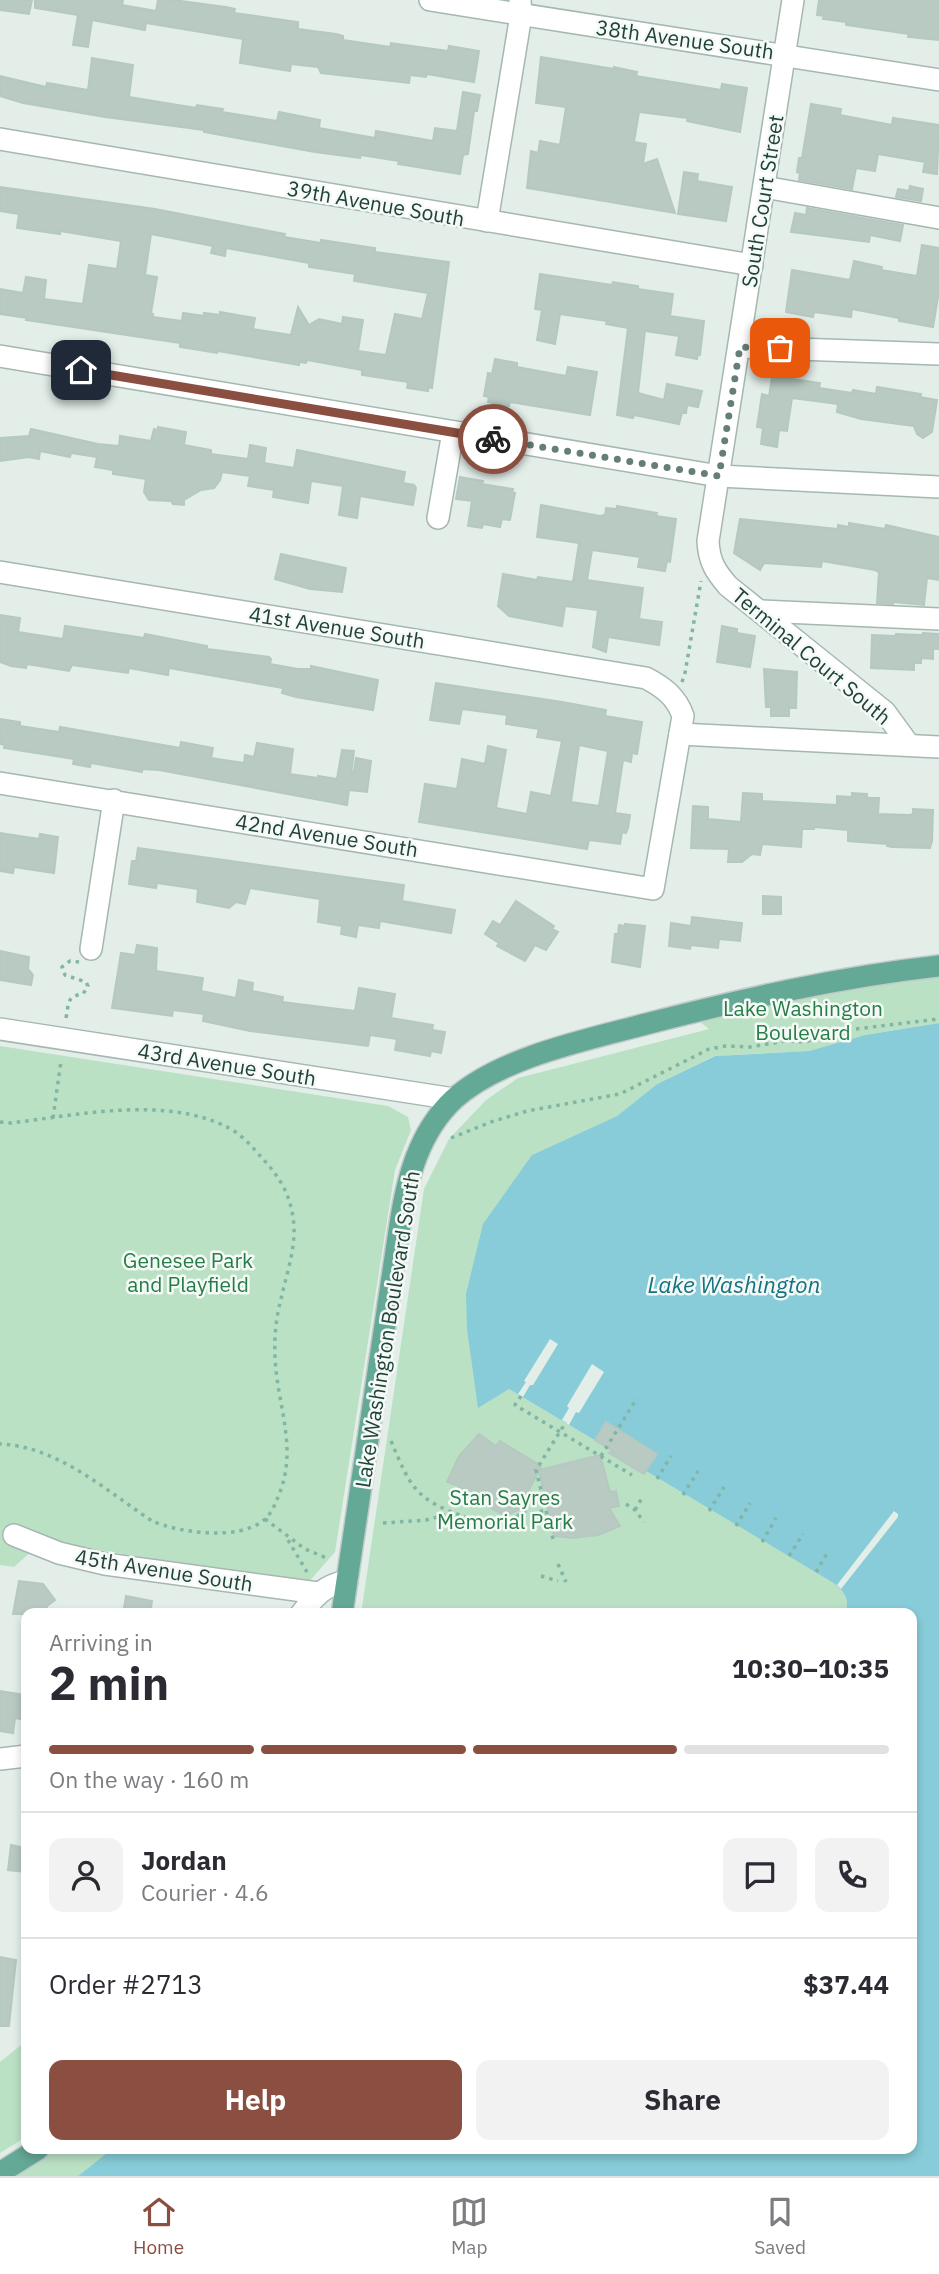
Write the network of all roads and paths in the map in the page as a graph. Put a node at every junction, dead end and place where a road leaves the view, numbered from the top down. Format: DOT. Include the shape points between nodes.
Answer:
graph roads {
  1 [pos="430,0"];
  2 [pos="793,0"];
  3 [pos="521,8"];
  4 [pos="785,54"];
  5 [pos="939,80"];
  6 [pos="0,139"];
  7 [pos="764,187"];
  8 [pos="939,218"];
  9 [pos="487,221"];
  10 [pos="752,265"];
  11 [pos="740,347"];
  12 [pos="939,354"];
  13 [pos="0,356"];
  14 [pos="453,432"];
  15 [pos="719,476"];
  16 [pos="939,487"];
  17 [pos="439,518"];
  18 [pos="0,572"];
  19 [pos="707,575"];
  20 [pos="761,611"];
  21 [pos="939,619"];
  22 [pos="685,673"];
  23 [pos="680,734"];
  24 [pos="909,745"];
  25 [pos="939,747"];
  26 [pos="0,783"];
  27 [pos="114,800"];
  28 [pos="88,955"];
  29 [pos="939,966"];
  30 [pos="66,1018"];
  31 [pos="939,1019"];
  32 [pos="0,1028"];
  33 [pos="61,1061"];
  34 [pos="454,1100"];
  35 [pos="53,1118"];
  36 [pos="0,1122"];
  37 [pos="452,1138"];
  38 [pos="521,1396"];
  39 [pos="637,1398"];
  40 [pos="566,1422"];
  41 [pos="560,1432"];
  42 [pos="391,1441"];
  43 [pos="0,1444"];
  44 [pos="601,1456"];
  45 [pos="671,1456"];
  46 [pos="698,1471"];
  47 [pos="632,1475"];
  48 [pos="657,1479"];
  49 [pos="724,1487"];
  50 [pos="683,1495"];
  51 [pos="642,1498"];
  52 [pos="750,1503"];
  53 [pos="626,1504"];
  54 [pos="546,1510"];
  55 [pos="635,1510"];
  56 [pos="709,1511"];
  57 [pos="451,1514"];
  58 [pos="776,1518"];
  59 [pos="264,1520"];
  60 [pos="644,1522"];
  61 [pos="383,1523"];
  62 [pos="736,1526"];
  63 [pos="803,1534"];
  64 [pos="14,1535"];
  65 [pos="287,1538"];
  66 [pos="553,1539"];
  67 [pos="762,1542"];
  68 [pos="829,1550"];
  69 [pos="789,1556"];
  70 [pos="329,1559"];
  71 [pos="558,1564"];
  72 [pos="816,1572"];
  73 [pos="541,1576"];
  74 [pos="347,1581"];
  75 [pos="558,1581"];
  76 [pos="566,1582"];
  77 [pos="314,1585"];
  78 [pos="304,1608"];
  79 [pos="343,1608"];
  80 [pos="21,1757"];
  81 [pos="0,1759"];
  82 [pos="30,2154"];
  83 [pos="0,2174"];
  1 -- 3 [label="street, 38th Avenue South"];
  2 -- 4 [label="street, South Court Street"];
  3 -- 4 [label="street, 38th Avenue South"];
  3 -- 9 [label="street"];
  4 -- 5 [label="street, 38th Avenue South"];
  4 -- 7 [label="street, South Court Street"];
  6 -- 9 [label="street, 39th Avenue South"];
  7 -- 8 [label="street"];
  7 -- 10 [label="street, South Court Street"];
  9 -- 10 [label="street, 39th Avenue South"];
  10 -- 11 [label="street, South Court Street"];
  11 -- 12 [label="street"];
  11 -- 15 [label="street, South Court Street"];
  13 -- 14 [label="street"];
  14 -- 15 [label="street"];
  14 -- 17 [label="street"];
  15 -- 16 [label="street"];
  15 -- 19 [label="street, South Court Street"];
  18 -- 23 [label="street, 41st Avenue South" via="646,678 678,704"];
  19 -- 20 [label="street, Terminal Court South"];
  19 -- 22 [label="path"];
  20 -- 21 [label="street"];
  20 -- 24 [label="street, Terminal Court South" via="885,712"];
  23 -- 24 [label="street"];
  23 -- 27 [label="street, 42nd Avenue South" via="653,888"];
  24 -- 25 [label="street"];
  26 -- 27 [label="street, 42nd Avenue South"];
  27 -- 28 [label="street"];
  28 -- 30 [label="path" via="62,967 65,975 88,986 83,994 70,998"];
  29 -- 34 [label="main road, Lake Washington Boulevard South" via="821,983 573,1043 493,1074"];
  31 -- 37 [label="path" via="830,1032 806,1042 709,1049 620,1094 527,1111"];
  32 -- 34 [label="street, 43rd Avenue South"];
  33 -- 35 [label="path"];
  34 -- 74 [label="main road, Lake Washington Boulevard South" via="424,1139 410,1172"];
  35 -- 36 [label="path"];
  35 -- 59 [label="path" via="128,1110 193,1114 227,1126 253,1147 290,1198 291,1256 275,1327 289,1460 282,1487"];
  38 -- 41 [label="path" via="515,1405"];
  39 -- 44 [label="path"];
  40 -- 41 [label="path"];
  41 -- 44 [label="path"];
  41 -- 54 [label="path" via="536,1470"];
  42 -- 57 [label="path" via="417,1492"];
  43 -- 59 [label="path" via="53,1458 152,1521 183,1532 219,1532"];
  44 -- 47 [label="path"];
  45 -- 48 [label="path"];
  46 -- 50 [label="path"];
  49 -- 56 [label="path"];
  51 -- 55 [label="path"];
  52 -- 62 [label="path"];
  53 -- 55 [label="path"];
  54 -- 57 [label="path" via="524,1511 495,1530"];
  54 -- 66 [label="path"];
  55 -- 60 [label="path"];
  57 -- 61 [label="path"];
  58 -- 67 [label="path"];
  59 -- 65 [label="path"];
  63 -- 69 [label="path"];
  64 -- 77 [label="street, 45th Avenue South" via="59,1553 106,1564"];
  65 -- 70 [label="path"];
  65 -- 77 [label="path"];
  68 -- 72 [label="path"];
  71 -- 76 [label="path"];
  73 -- 75 [label="path"];
  74 -- 77 [label="street"];
  74 -- 79 [label="main road, Lake Washington Boulevard South"];
  77 -- 78 [label="street"];
  80 -- 81 [label="street"];
  82 -- 83 [label="main road"];
}
